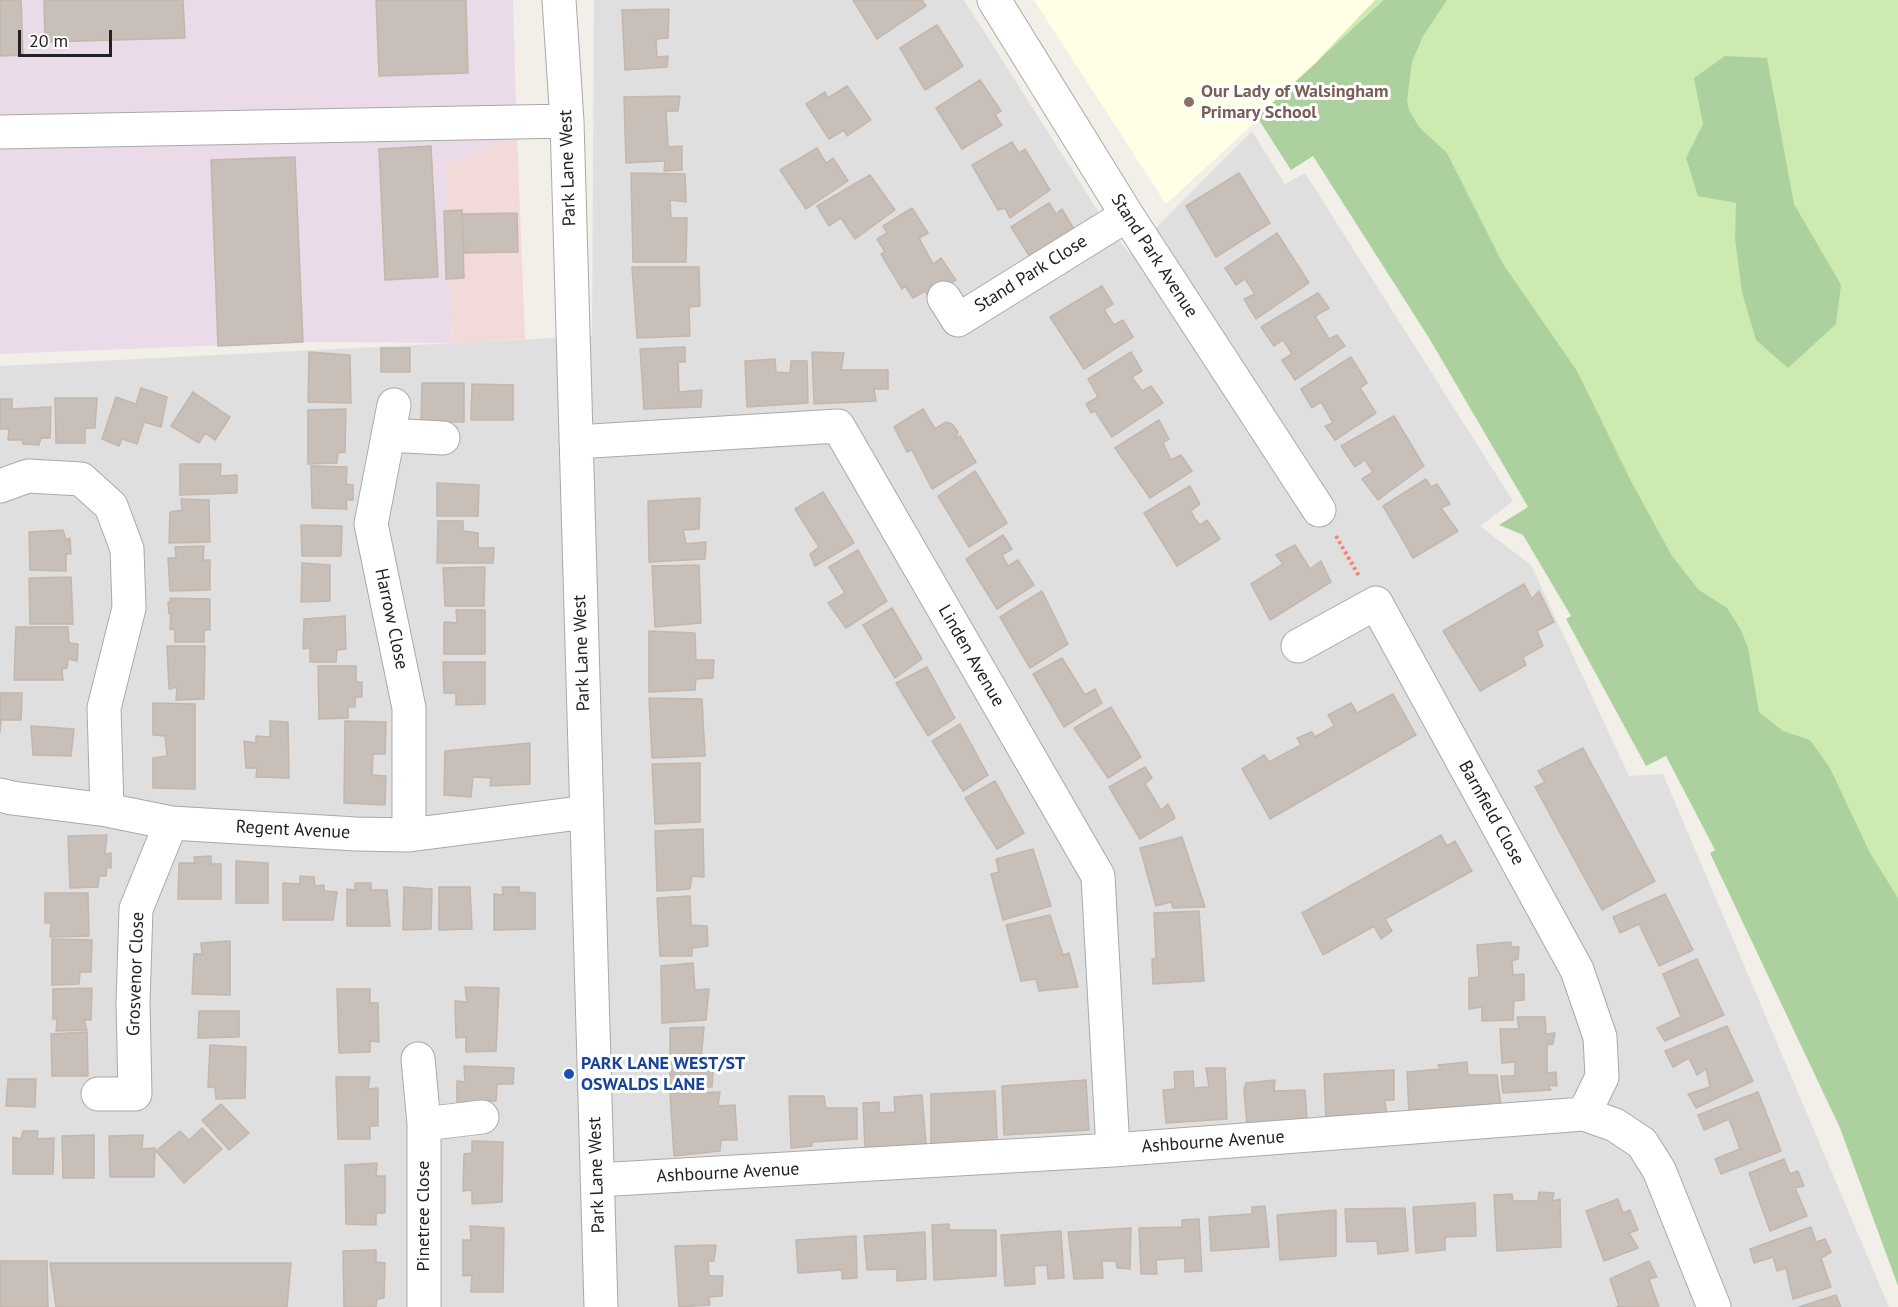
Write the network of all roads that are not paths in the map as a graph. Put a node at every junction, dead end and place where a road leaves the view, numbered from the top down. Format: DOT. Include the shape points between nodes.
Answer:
graph roads {
  1 [pos="559,0"];
  2 [pos="994,0"];
  3 [pos="567,121"];
  4 [pos="0,132"];
  5 [pos="1127,215"];
  6 [pos="944,298"];
  7 [pos="443,438"];
  8 [pos="576,442"];
  9 [pos="0,486"];
  10 [pos="1319,510"];
  11 [pos="1298,646"];
  12 [pos="0,795"];
  13 [pos="107,810"];
  14 [pos="587,812"];
  15 [pos="171,823"];
  16 [pos="409,835"];
  17 [pos="418,1059"];
  18 [pos="98,1094"];
  19 [pos="1584,1114"];
  20 [pos="482,1118"];
  21 [pos="424,1124"];
  22 [pos="1113,1150"];
  23 [pos="597,1180"];
  24 [pos="424,1307"];
  25 [pos="601,1307"];
  26 [pos="1714,1307"];
  1 -- 3 [label="street, Park Lane West"];
  2 -- 5 [label="street, Stand Park Avenue"];
  3 -- 4 [label="street"];
  3 -- 8 [label="street, Park Lane West"];
  5 -- 6 [label="street, Stand Park Close" via="958,320"];
  5 -- 10 [label="street, Stand Park Avenue"];
  7 -- 16 [label="street, Harrow Close" via="391,420 371,524 409,708"];
  8 -- 14 [label="street, Park Lane West"];
  8 -- 22 [label="street, Linden Avenue" via="838,426 1098,876"];
  9 -- 13 [label="street" via="28,476 81,479 111,506 127,549 129,609 104,708"];
  11 -- 19 [label="street, Barnfield Close" via="1376,603 1577,970 1600,1037 1602,1077"];
  12 -- 13 [label="street, Regent Avenue"];
  13 -- 15 [label="street, Regent Avenue"];
  14 -- 16 [label="street, Regent Avenue"];
  14 -- 23 [label="street, Park Lane West"];
  15 -- 16 [label="street, Regent Avenue"];
  15 -- 18 [label="street, Grosvenor Close" via="136,909 135,1094"];
  17 -- 21 [label="street, Pinetree Close"];
  19 -- 22 [label="street, Ashbourne Avenue"];
  19 -- 26 [label="street, Ashbourne Avenue" via="1615,1125 1642,1143 1659,1170"];
  20 -- 21 [label="street"];
  21 -- 24 [label="street, Pinetree Close"];
  22 -- 23 [label="street, Ashbourne Avenue"];
  23 -- 25 [label="street, Park Lane West"];
}
